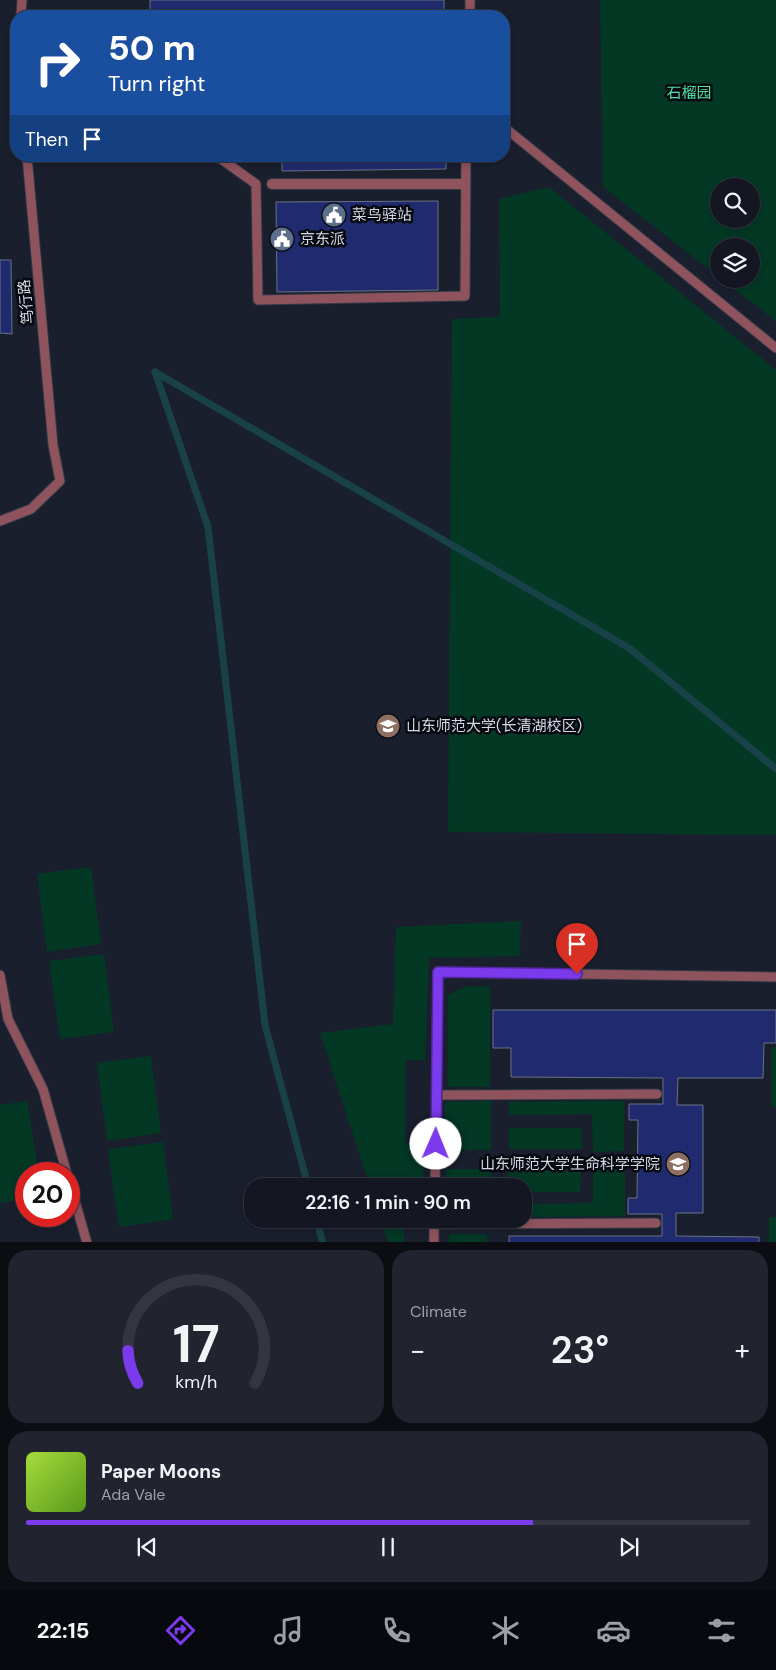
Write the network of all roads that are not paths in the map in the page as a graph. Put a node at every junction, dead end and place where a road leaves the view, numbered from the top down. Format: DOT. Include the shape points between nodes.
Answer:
graph roads {
  1 [pos="510,132"];
  2 [pos="29,162"];
  3 [pos="225,162"];
  4 [pos="466,162"];
  5 [pos="272,184"];
  6 [pos="464,184"];
  7 [pos="776,348"];
  8 [pos="0,521"];
  9 [pos="0,975"];
  10 [pos="776,977"];
  11 [pos="657,1094"];
  12 [pos="436,1095"];
  13 [pos="64,1162"];
  14 [pos="435,1178"];
  15 [pos="80,1218"];
  16 [pos="532,1222"];
  17 [pos="656,1223"];
  18 [pos="434,1228"];
  19 [pos="87,1242"];
  20 [pos="434,1242"];
  1 -- 7 [label="lane"];
  2 -- 8 [label="lane, 笃行路" via="53,445 60,480 31,509"];
  3 -- 6 [label="lane" via="256,184 258,300 465,296"];
  4 -- 6 [label="lane"];
  5 -- 6 [label="street"];
  9 -- 13 [label="lane" via="8,1019 43,1089"];
  10 -- 12 [label="lane" via="438,972"];
  11 -- 12 [label="lane"];
  12 -- 14 [label="lane"];
  15 -- 19 [label="lane"];
  16 -- 17 [label="lane"];
  18 -- 20 [label="lane"];
}
